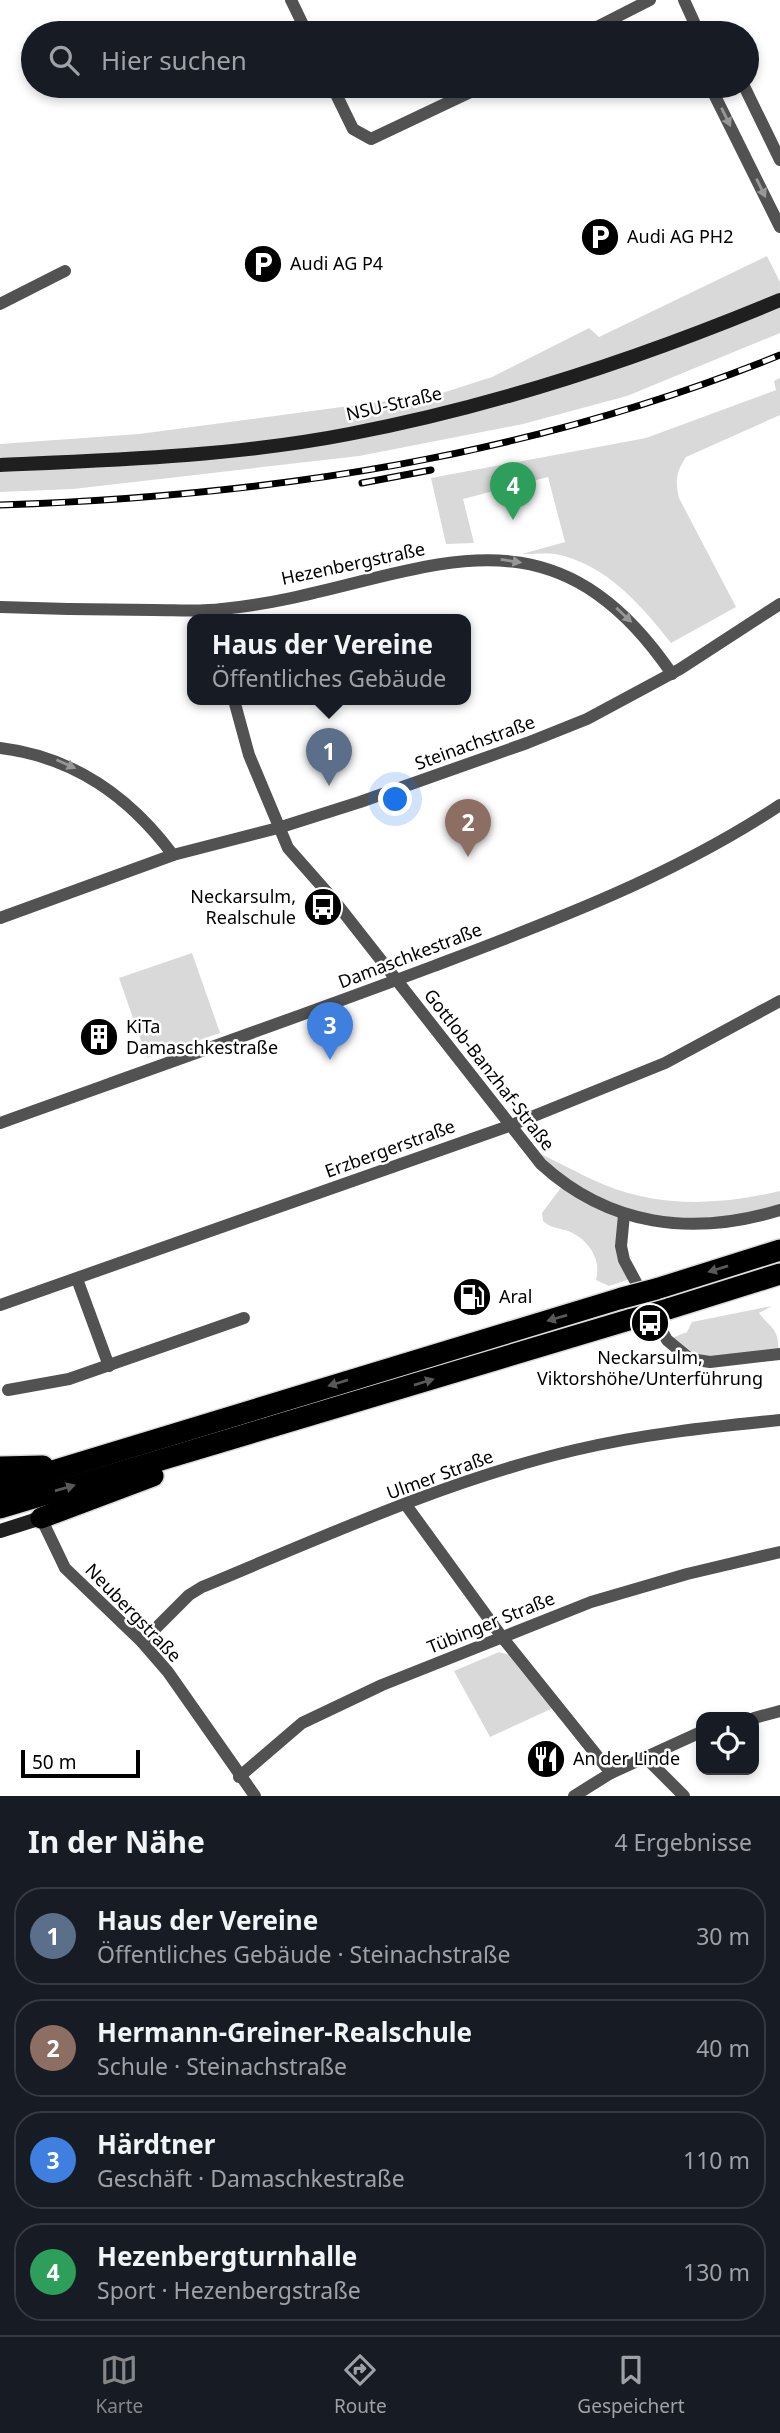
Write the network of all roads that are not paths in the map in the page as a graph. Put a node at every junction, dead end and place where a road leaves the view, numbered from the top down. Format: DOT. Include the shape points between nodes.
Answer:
graph roads {
  1 [pos="291,0"];
  2 [pos="650,0"];
  3 [pos="684,0"];
  4 [pos="301,21"];
  5 [pos="609,21"];
  6 [pos="694,21"];
  7 [pos="338,98"];
  8 [pos="460,98"];
  9 [pos="716,98"];
  10 [pos="750,98"];
  11 [pos="780,160"];
  12 [pos="780,227"];
  13 [pos="65,271"];
  14 [pos="780,300"];
  15 [pos="0,304"];
  16 [pos="0,465"];
  17 [pos="780,604"];
  18 [pos="0,607"];
  19 [pos="195,614"];
  20 [pos="227,614"];
  21 [pos="672,674"];
  22 [pos="235,705"];
  23 [pos="0,748"];
  24 [pos="780,805"];
  25 [pos="278,828"];
  26 [pos="173,855"];
  27 [pos="0,918"];
  28 [pos="396,980"];
  29 [pos="780,1001"];
  30 [pos="0,1123"];
  31 [pos="509,1125"];
  32 [pos="780,1210"];
  33 [pos="624,1215"];
  34 [pos="780,1250"];
  35 [pos="780,1274"];
  36 [pos="77,1279"];
  37 [pos="0,1305"];
  38 [pos="244,1318"];
  39 [pos="780,1354"];
  40 [pos="109,1366"];
  41 [pos="8,1390"];
  42 [pos="780,1420"];
  43 [pos="265,1431"];
  44 [pos="70,1466"];
  45 [pos="0,1467"];
  46 [pos="0,1487"];
  47 [pos="406,1505"];
  48 [pos="0,1508"];
  49 [pos="41,1518"];
  50 [pos="0,1531"];
  51 [pos="780,1552"];
  52 [pos="502,1637"];
  53 [pos="142,1642"];
  54 [pos="780,1711"];
  55 [pos="759,1717"];
  56 [pos="696,1734"];
  57 [pos="645,1757"];
  58 [pos="611,1773"];
  59 [pos="240,1777"];
  60 [pos="255,1796"];
  61 [pos="573,1796"];
  62 [pos="684,1796"];
  1 -- 4 [label="street"];
  2 -- 5 [label="street"];
  3 -- 6 [label="street"];
  7 -- 8 [label="street" via="353,129 371,139"];
  9 -- 12 [label="street, one-way"];
  10 -- 11 [label="street"];
  13 -- 15 [label="street"];
  14 -- 16 [label="main road, NSU-Straße" via="662,347 518,394 349,435"];
  17 -- 21 [label="street, Steinachstraße"];
  18 -- 19 [label="street, Hezenbergstraße"];
  20 -- 21 [label="street, Hezenbergstraße, one-way" via="452,560 506,560 548,570 605,598 637,628"];
  21 -- 25 [label="street, Steinachstraße" via="587,719 527,743"];
  22 -- 25 [label="street, Gottlob-Banzhaf-Straße"];
  23 -- 26 [label="street, one-way" via="55,759 82,772 135,811"];
  24 -- 28 [label="street, Damaschkestraße" via="630,887"];
  25 -- 26 [label="street, Steinachstraße"];
  25 -- 28 [label="street, Gottlob-Banzhaf-Straße" via="288,848"];
  26 -- 27 [label="street, Steinachstraße"];
  28 -- 30 [label="street, Damaschkestraße"];
  28 -- 31 [label="street, Gottlob-Banzhaf-Straße"];
  29 -- 31 [label="street, Erzbergerstraße" via="665,1063"];
  31 -- 33 [label="street, Gottlob-Banzhaf-Straße" via="564,1185 596,1205"];
  31 -- 36 [label="street, Erzbergerstraße"];
  32 -- 33 [label="street, Gottlob-Banzhaf-Straße" via="735,1221 685,1223"];
  33 -- 39 [label="street" via="624,1260 673,1348 702,1362"];
  34 -- 44 [label="highway, one-way, bridge"];
  43 -- 35 [label="highway, one-way, bridge"];
  36 -- 37 [label="street, Erzbergerstraße"];
  36 -- 40 [label="street"];
  38 -- 40 [label="street"];
  40 -- 41 [label="street" via="69,1380"];
  42 -- 47 [label="street, Ulmer Straße" via="635,1437 573,1450"];
  48 -- 43 [label="highway, one-way"];
  43 -- 49 [label="highway"];
  44 -- 45 [label="highway"];
  44 -- 46 [label="highway"];
  47 -- 52 [label="street"];
  47 -- 53 [label="street, Ulmer Straße" via="202,1587"];
  49 -- 50 [label="main road"];
  49 -- 53 [label="street, Neubergstraße" via="65,1568"];
  51 -- 52 [label="street, Tübinger Straße" via="638,1587"];
  52 -- 58 [label="street"];
  52 -- 59 [label="street, Tübinger Straße" via="332,1706 302,1723"];
  53 -- 59 [label="street, Neubergstraße"];
  54 -- 55 [label="street"];
  56 -- 57 [label="street"];
  57 -- 58 [label="street"];
  57 -- 62 [label="street"];
  58 -- 61 [label="street"];
  59 -- 60 [label="street, Neubergstraße"];
}
